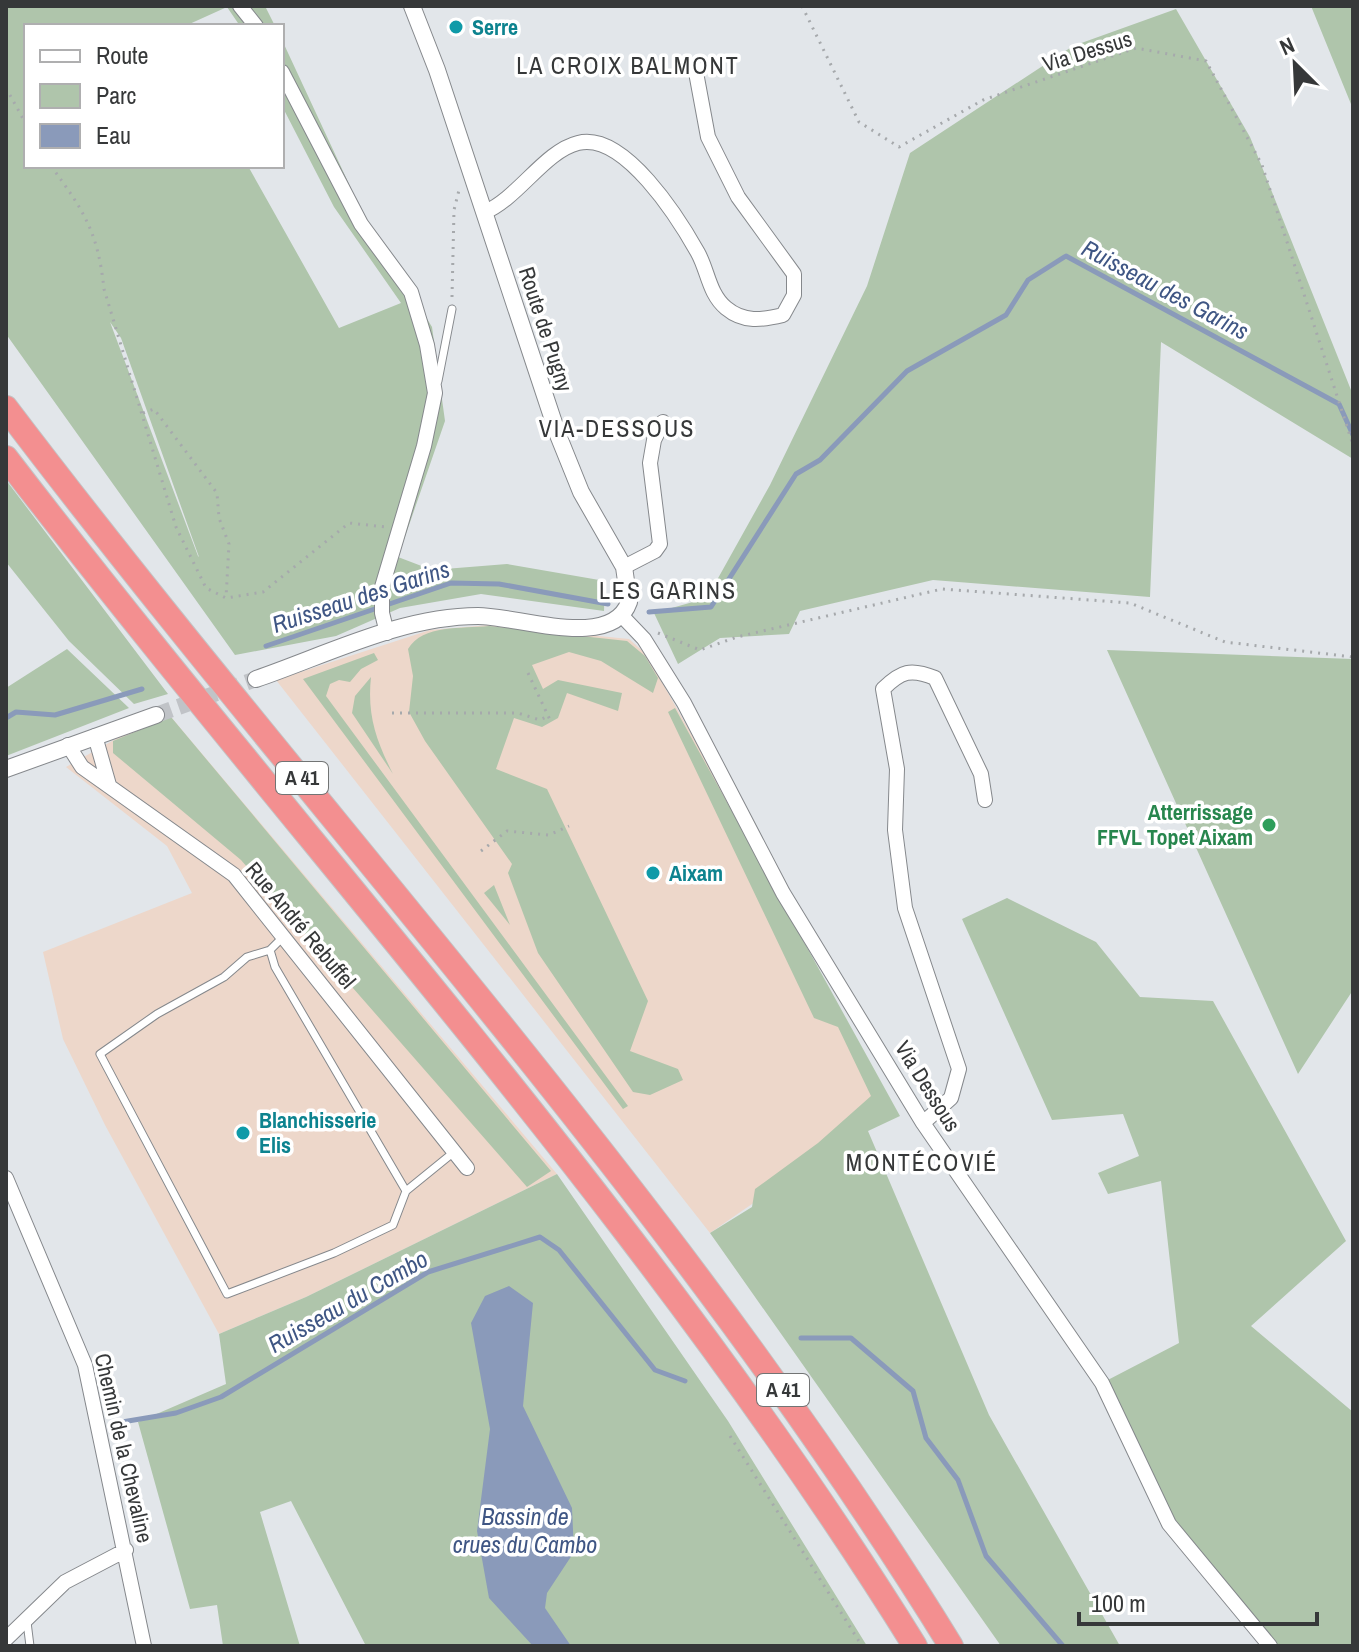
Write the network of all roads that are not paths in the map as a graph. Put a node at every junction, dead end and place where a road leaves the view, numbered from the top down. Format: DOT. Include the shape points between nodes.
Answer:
graph roads {
  1 [pos="240,6"];
  2 [pos="412,6"];
  3 [pos="254,24"];
  4 [pos="695,67"];
  5 [pos="284,76"];
  6 [pos="485,212"];
  7 [pos="452,309"];
  8 [pos="435,393"];
  9 [pos="6,408"];
  10 [pos="663,422"];
  11 [pos="6,458"];
  12 [pos="624,567"];
  13 [pos="622,616"];
  14 [pos="387,633"];
  15 [pos="256,679"];
  16 [pos="156,715"];
  17 [pos="95,736"];
  18 [pos="68,745"];
  19 [pos="6,769"];
  20 [pos="109,786"];
  21 [pos="985,800"];
  22 [pos="285,935"];
  23 [pos="270,950"];
  24 [pos="923,1123"];
  25 [pos="454,1152"];
  26 [pos="467,1168"];
  27 [pos="6,1178"];
  28 [pos="406,1191"];
  29 [pos="126,1550"];
  30 [pos="27,1622"];
  31 [pos="6,1639"];
  32 [pos="30,1646"];
  33 [pos="144,1646"];
  34 [pos="915,1646"];
  35 [pos="951,1646"];
  36 [pos="1270,1646"];
  1 -- 3 [label="street"];
  2 -- 6 [label="street, Route de Pugny"];
  4 -- 6 [label="street" via="708,137 738,197 794,274 794,295 783,315 744,319 725,307 673,214 624,156 600,143 577,143 559,153"];
  5 -- 8 [label="street" via="361,224 411,292"];
  6 -- 12 [label="street, Route de Pugny" via="571,469"];
  7 -- 8 [label="lane"];
  8 -- 14 [label="street" via="382,596"];
  9 -- 35 [label="highway, A 41" via="642,1200 787,1397"];
  10 -- 12 [label="street" via="650,463 660,544"];
  11 -- 34 [label="highway, A 41" via="618,1218 770,1425"];
  12 -- 13 [label="street, Route de Pugny" via="629,602"];
  13 -- 14 [label="street" via="595,629 479,616 433,620"];
  13 -- 24 [label="street, Via Dessous" via="644,639 684,703 783,893"];
  14 -- 15 [label="street"];
  16 -- 17 [label="street"];
  17 -- 18 [label="street"];
  17 -- 20 [label="street"];
  18 -- 19 [label="street"];
  18 -- 20 [label="street, Rue André Rebuffel" via="82,767"];
  20 -- 22 [label="street, Rue André Rebuffel" via="234,875"];
  21 -- 24 [label="street" via="981,774 935,678 915,669 897,675 883,689 897,769 895,830 905,908 959,1069 951,1098"];
  22 -- 23 [label="lane"];
  22 -- 25 [label="street, Rue André Rebuffel"];
  23 -- 28 [label="lane" via="275,967"];
  23 -- 28 [label="lane" via="247,957 224,977 100,1054 227,1294 393,1225"];
  24 -- 36 [label="street, Via Dessous" via="1102,1383 1169,1524"];
  25 -- 26 [label="street, Rue André Rebuffel"];
  25 -- 28 [label="lane"];
  27 -- 29 [label="street, Chemin de la Chevaline" via="85,1365"];
  29 -- 30 [label="street" via="65,1582"];
  29 -- 33 [label="street, Chemin de la Chevaline"];
  30 -- 31 [label="street"];
  30 -- 32 [label="lane"];
}
